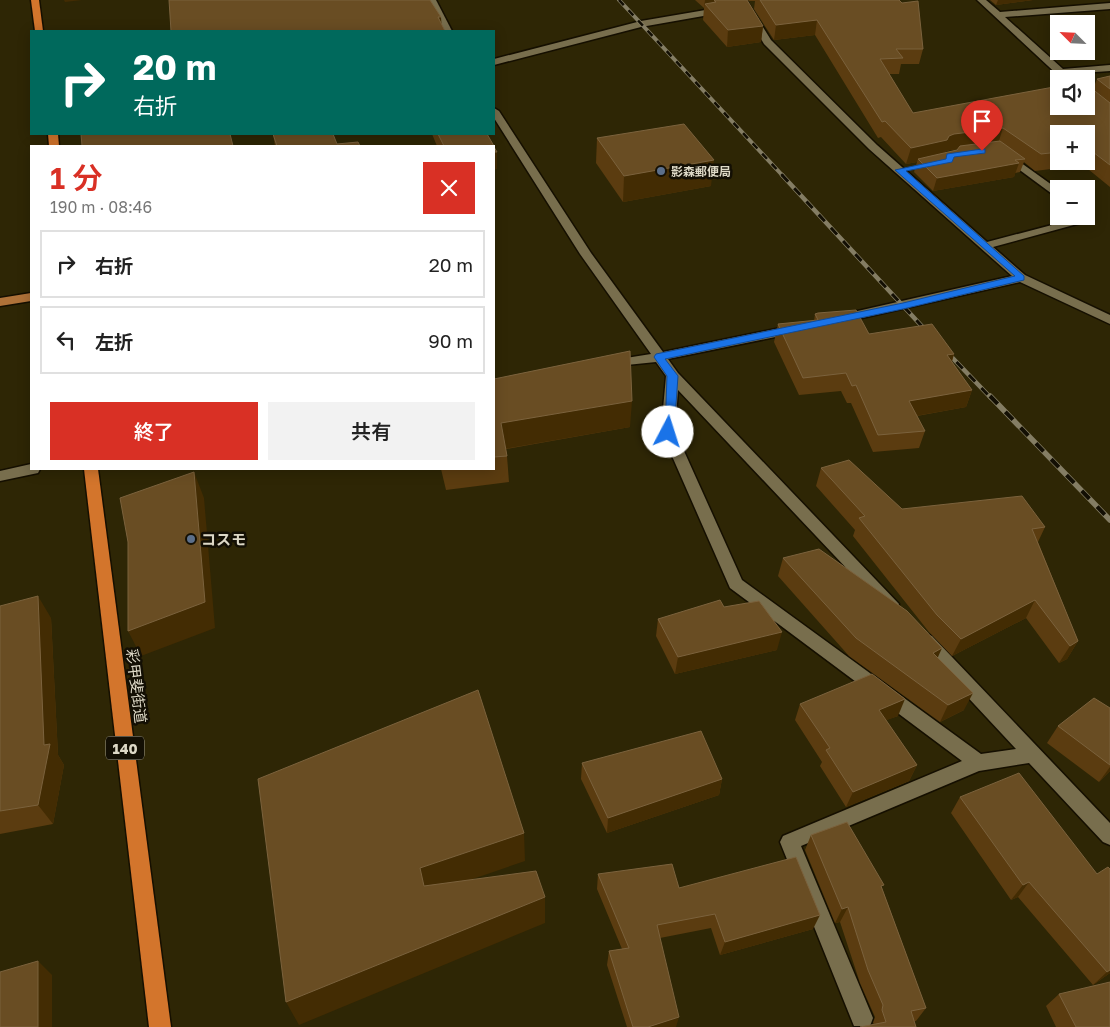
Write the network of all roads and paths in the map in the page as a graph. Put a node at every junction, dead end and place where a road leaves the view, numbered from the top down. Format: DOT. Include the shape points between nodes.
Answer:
graph roads {
  1 [pos="35,0"];
  2 [pos="432,0"];
  3 [pos="982,0"];
  4 [pos="747,3"];
  5 [pos="1110,6"];
  6 [pos="1000,15"];
  7 [pos="39,30"];
  8 [pos="447,30"];
  9 [pos="495,62"];
  10 [pos="1110,68"];
  11 [pos="1059,70"];
  12 [pos="1095,70"];
  13 [pos="495,113"];
  14 [pos="998,149"];
  15 [pos="916,167"];
  16 [pos="900,170"];
  17 [pos="1050,189"];
  18 [pos="1062,225"];
  19 [pos="985,246"];
  20 [pos="1021,278"];
  21 [pos="30,297"];
  22 [pos="0,302"];
  23 [pos="1110,320"];
  24 [pos="829,322"];
  25 [pos="810,325"];
  26 [pos="659,357"];
  27 [pos="601,365"];
  28 [pos="672,376"];
  29 [pos="30,470"];
  30 [pos="91,470"];
  31 [pos="0,476"];
  32 [pos="904,618"];
  33 [pos="918,633"];
  34 [pos="1034,754"];
  35 [pos="978,763"];
  36 [pos="1110,836"];
  37 [pos="862,1018"];
  38 [pos="160,1027"];
  1 -- 7 [label="highway"];
  2 -- 8 [label="street"];
  3 -- 6 [label="street"];
  4 -- 9 [label="street" via="641,24"];
  4 -- 16 [label="street" via="767,42"];
  5 -- 6 [label="street"];
  6 -- 11 [label="street"];
  10 -- 12 [label="street"];
  13 -- 26 [label="street" via="586,254"];
  14 -- 17 [label="street"];
  15 -- 16 [label="street"];
  16 -- 19 [label="street"];
  18 -- 19 [label="street"];
  19 -- 20 [label="street"];
  20 -- 23 [label="street"];
  20 -- 24 [label="street"];
  21 -- 22 [label="main road"];
  25 -- 26 [label="street"];
  26 -- 27 [label="street"];
  26 -- 28 [label="street"];
  28 -- 32 [label="street"];
  28 -- 35 [label="street" via="668,432 736,584"];
  29 -- 31 [label="street"];
  30 -- 38 [label="highway, 彩甲斐街道 / 140"];
  33 -- 34 [label="street"];
  34 -- 35 [label="street"];
  34 -- 36 [label="street"];
  35 -- 37 [label="street" via="790,842"];
}
